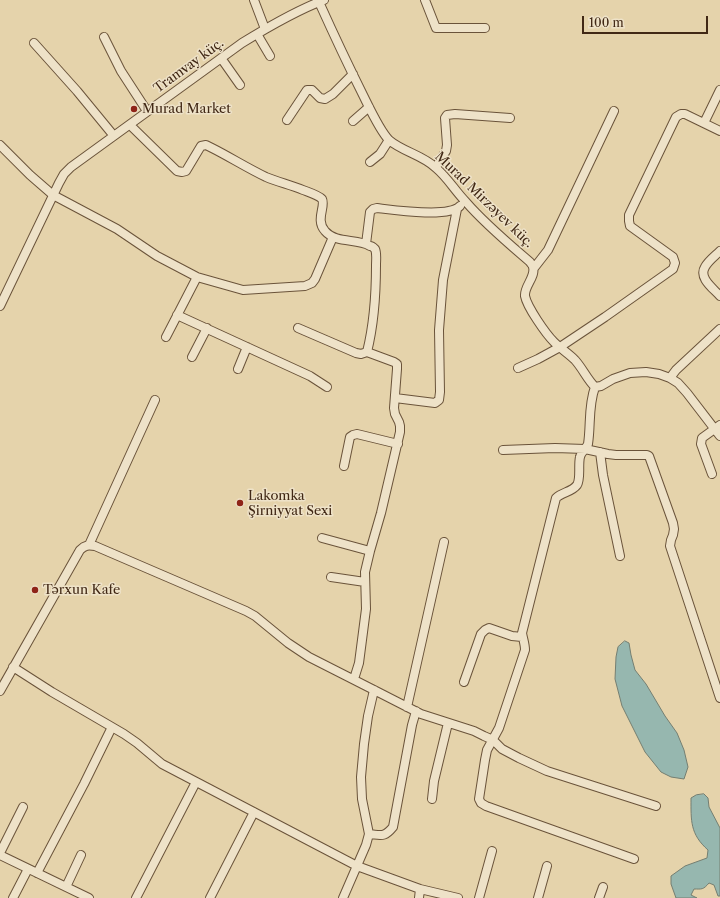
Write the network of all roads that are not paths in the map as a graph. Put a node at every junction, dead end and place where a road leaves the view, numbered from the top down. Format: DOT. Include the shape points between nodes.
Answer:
graph roads {
  1 [pos="254,0"];
  2 [pos="425,0"];
  3 [pos="322,1"];
  4 [pos="485,28"];
  5 [pos="265,30"];
  6 [pos="257,34"];
  7 [pos="104,37"];
  8 [pos="34,43"];
  9 [pos="270,56"];
  10 [pos="221,58"];
  11 [pos="353,74"];
  12 [pos="240,85"];
  13 [pos="720,90"];
  14 [pos="369,107"];
  15 [pos="147,111"];
  16 [pos="614,111"];
  17 [pos="510,118"];
  18 [pos="287,120"];
  19 [pos="353,121"];
  20 [pos="704,123"];
  21 [pos="130,124"];
  22 [pos="720,130"];
  23 [pos="114,136"];
  24 [pos="389,140"];
  25 [pos="0,145"];
  26 [pos="370,162"];
  27 [pos="436,167"];
  28 [pos="53,195"];
  29 [pos="464,201"];
  30 [pos="457,209"];
  31 [pos="333,237"];
  32 [pos="366,244"];
  33 [pos="720,251"];
  34 [pos="534,268"];
  35 [pos="197,277"];
  36 [pos="720,296"];
  37 [pos="0,306"];
  38 [pos="177,315"];
  39 [pos="207,328"];
  40 [pos="298,328"];
  41 [pos="720,330"];
  42 [pos="166,337"];
  43 [pos="247,347"];
  44 [pos="560,347"];
  45 [pos="367,352"];
  46 [pos="192,357"];
  47 [pos="518,368"];
  48 [pos="238,370"];
  49 [pos="670,378"];
  50 [pos="327,387"];
  51 [pos="595,387"];
  52 [pos="395,398"];
  53 [pos="155,400"];
  54 [pos="718,430"];
  55 [pos="398,444"];
  56 [pos="585,449"];
  57 [pos="504,450"];
  58 [pos="600,452"];
  59 [pos="344,466"];
  60 [pos="712,474"];
  61 [pos="322,538"];
  62 [pos="444,542"];
  63 [pos="89,545"];
  64 [pos="370,551"];
  65 [pos="620,556"];
  66 [pos="331,577"];
  67 [pos="365,582"];
  68 [pos="522,637"];
  69 [pos="13,667"];
  70 [pos="354,679"];
  71 [pos="464,682"];
  72 [pos="374,690"];
  73 [pos="0,691"];
  74 [pos="720,698"];
  75 [pos="407,707"];
  76 [pos="416,711"];
  77 [pos="448,723"];
  78 [pos="112,727"];
  79 [pos="493,740"];
  80 [pos="196,782"];
  81 [pos="432,799"];
  82 [pos="656,806"];
  83 [pos="23,807"];
  84 [pos="254,812"];
  85 [pos="369,834"];
  86 [pos="492,851"];
  87 [pos="0,854"];
  88 [pos="81,855"];
  89 [pos="634,859"];
  90 [pos="358,866"];
  91 [pos="547,866"];
  92 [pos="28,869"];
  93 [pos="37,873"];
  94 [pos="66,887"];
  95 [pos="603,887"];
  96 [pos="420,889"];
  97 [pos="13,898"];
  98 [pos="89,898"];
  99 [pos="136,898"];
  100 [pos="210,898"];
  101 [pos="343,898"];
  102 [pos="419,898"];
  103 [pos="458,898"];
  104 [pos="479,898"];
  105 [pos="538,898"];
  106 [pos="599,898"];
  1 -- 5 [label="street"];
  2 -- 4 [label="street" via="436,28"];
  3 -- 5 [label="street, Tramvay küç."];
  3 -- 11 [label="street, Murad Mirzəyev küç."];
  5 -- 6 [label="street, Tramvay küç."];
  6 -- 9 [label="street"];
  6 -- 10 [label="street, Tramvay küç."];
  7 -- 15 [label="street"];
  8 -- 23 [label="street"];
  10 -- 12 [label="street"];
  10 -- 15 [label="street, Tramvay küç."];
  11 -- 14 [label="street, Murad Mirzəyev küç."];
  11 -- 18 [label="street" via="325,99 320,98 312,90 307,90"];
  13 -- 20 [label="street"];
  14 -- 19 [label="street"];
  14 -- 24 [label="street, Murad Mirzəyev küç."];
  15 -- 21 [label="street, Tramvay küç."];
  16 -- 34 [label="street" via="548,250"];
  17 -- 27 [label="street" via="448,114 445,118 448,145"];
  20 -- 22 [label="street"];
  20 -- 44 [label="street" via="685,114 676,117 629,215 630,226 674,257 673,269"];
  21 -- 23 [label="street, Tramvay küç."];
  21 -- 31 [label="street" via="182,172 186,171 201,146 206,145 266,177 320,197 324,204 320,218 322,226 325,232"];
  23 -- 28 [label="street, Tramvay küç." via="71,167 64,174"];
  24 -- 26 [label="street" via="380,154"];
  24 -- 27 [label="street, Murad Mirzəyev küç."];
  25 -- 28 [label="street"];
  27 -- 29 [label="street, Murad Mirzəyev küç."];
  28 -- 35 [label="street" via="117,229 157,256"];
  28 -- 37 [label="street, Tramvay küç."];
  29 -- 30 [label="street"];
  29 -- 34 [label="street, Murad Mirzəyev küç."];
  30 -- 32 [label="street" via="434,213 373,209 370,212"];
  30 -- 52 [label="street" via="442,287 439,400 436,403"];
  31 -- 32 [label="street"];
  31 -- 35 [label="street" via="316,279 305,286 243,290"];
  32 -- 45 [label="street" via="375,249 376,254 373,321"];
  33 -- 36 [label="street" via="704,268 703,274 705,280"];
  34 -- 44 [label="street, Murad Mirzəyev küç." via="525,294 527,304 535,318"];
  35 -- 38 [label="street"];
  38 -- 39 [label="street"];
  38 -- 42 [label="street"];
  39 -- 43 [label="street"];
  39 -- 46 [label="street"];
  40 -- 45 [label="street" via="356,354"];
  41 -- 49 [label="street"];
  43 -- 48 [label="street"];
  43 -- 50 [label="street" via="310,376"];
  44 -- 47 [label="street"];
  44 -- 51 [label="street, Murad Mirzəyev küç." via="576,362"];
  45 -- 52 [label="street" via="397,364"];
  49 -- 51 [label="street" via="646,372 630,373"];
  49 -- 54 [label="street" via="687,393"];
  51 -- 56 [label="street" via="591,399 589,438"];
  52 -- 55 [label="street" via="395,414 400,426"];
  53 -- 63 [label="street"];
  54 -- 60 [label="street" via="702,438 701,444"];
  55 -- 59 [label="street" via="357,434 350,436"];
  55 -- 64 [label="street"];
  56 -- 57 [label="street"];
  56 -- 58 [label="street"];
  56 -- 68 [label="street" via="579,459 576,486 556,498"];
  58 -- 65 [label="street"];
  58 -- 74 [label="street" via="649,456 673,522 670,546"];
  61 -- 64 [label="street"];
  62 -- 75 [label="street"];
  63 -- 69 [label="street" via="83,546 80,550"];
  63 -- 70 [label="street" via="246,611 309,657"];
  64 -- 67 [label="street"];
  66 -- 67 [label="street"];
  67 -- 70 [label="street" via="366,609 359,662"];
  68 -- 71 [label="street" via="489,628 485,630"];
  68 -- 79 [label="street" via="525,650"];
  69 -- 73 [label="street"];
  69 -- 78 [label="street"];
  70 -- 72 [label="street"];
  72 -- 75 [label="street"];
  72 -- 85 [label="street" via="367,723 361,777 362,799"];
  75 -- 76 [label="street"];
  76 -- 77 [label="street"];
  76 -- 85 [label="street" via="393,827 388,834"];
  77 -- 79 [label="street"];
  77 -- 81 [label="street"];
  78 -- 80 [label="street" via="137,743 162,764"];
  78 -- 93 [label="street"];
  79 -- 82 [label="street" via="508,752 547,771"];
  79 -- 89 [label="street" via="485,760 479,799 481,803"];
  80 -- 84 [label="street"];
  80 -- 99 [label="street"];
  83 -- 87 [label="street"];
  84 -- 90 [label="street"];
  84 -- 100 [label="street"];
  85 -- 90 [label="street"];
  86 -- 104 [label="street"];
  87 -- 92 [label="street"];
  88 -- 94 [label="street"];
  90 -- 96 [label="street"];
  90 -- 101 [label="street"];
  91 -- 105 [label="street"];
  92 -- 93 [label="street"];
  92 -- 97 [label="street"];
  93 -- 94 [label="street"];
  94 -- 98 [label="street"];
  95 -- 106 [label="street"];
  96 -- 102 [label="street"];
  96 -- 103 [label="street"];
}
